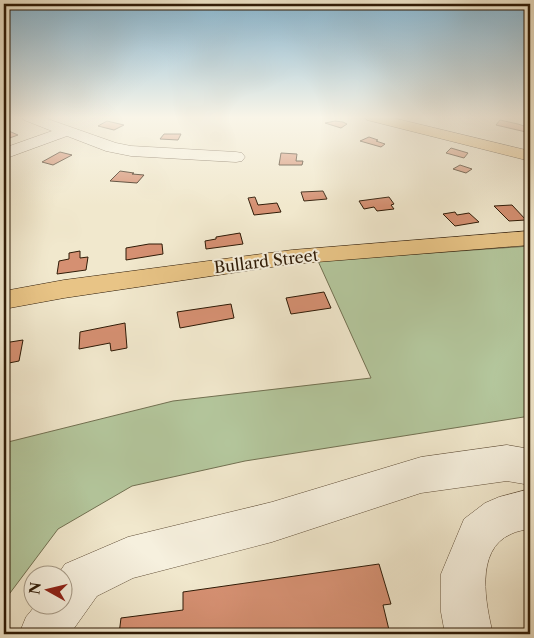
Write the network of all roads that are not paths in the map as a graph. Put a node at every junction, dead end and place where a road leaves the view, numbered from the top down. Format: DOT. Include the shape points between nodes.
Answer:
graph roads {
  1 [pos="23,147"];
  2 [pos="111,147"];
  3 [pos="493,147"];
  4 [pos="4,154"];
  5 [pos="530,156"];
  6 [pos="236,157"];
  7 [pos="530,238"];
  8 [pos="4,300"];
  9 [pos="530,467"];
  10 [pos="530,509"];
  11 [pos="72,592"];
  12 [pos="55,616"];
  13 [pos="43,634"];
  14 [pos="469,634"];
  1 -- 4 [label="street"];
  2 -- 6 [label="street"];
  3 -- 5 [label="main road"];
  7 -- 8 [label="main road, Bullard Street" via="292,257"];
  9 -- 11 [label="street" via="507,463 421,475 272,522 128,558 81,580"];
  10 -- 14 [label="street" via="499,517 479,534 463,574 464,612"];
  12 -- 13 [label="street"];
}
